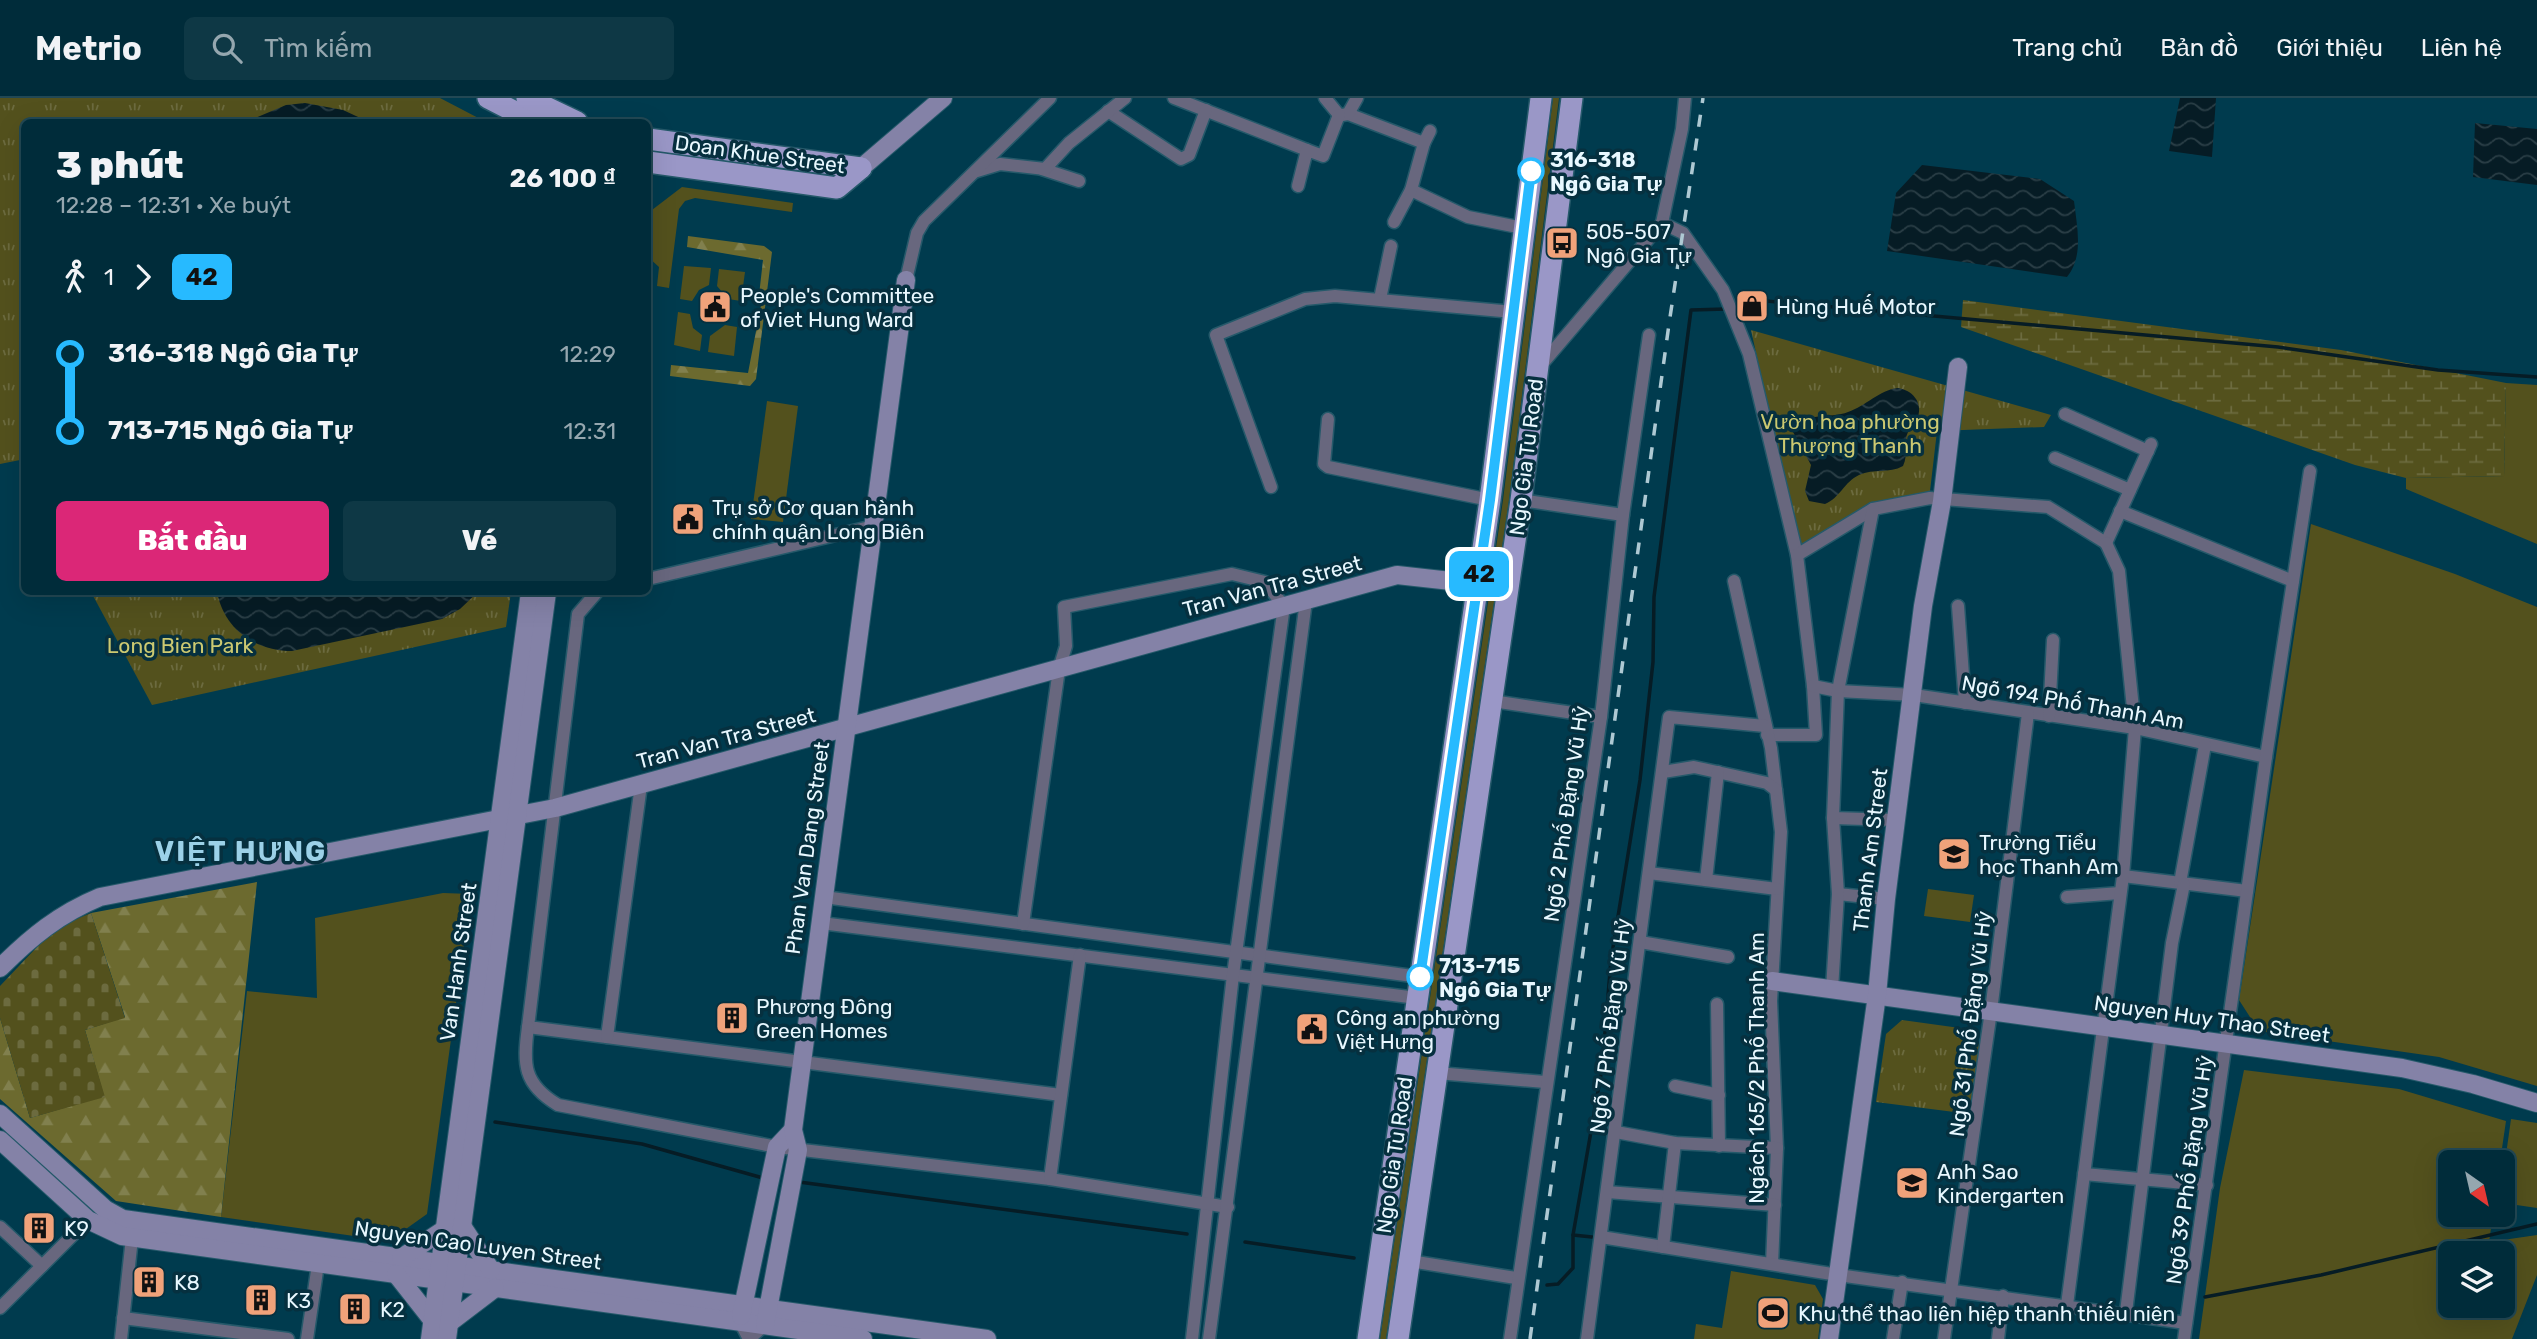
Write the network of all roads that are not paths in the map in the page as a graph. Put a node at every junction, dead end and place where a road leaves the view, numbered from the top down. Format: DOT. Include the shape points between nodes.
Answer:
graph roads {
  1 [pos="488,98"];
  2 [pos="527,98"];
  3 [pos="1051,98"];
  4 [pos="1125,98"];
  5 [pos="1174,98"];
  6 [pos="1325,98"];
  7 [pos="1357,98"];
  8 [pos="1541,98"];
  9 [pos="1572,98"];
  10 [pos="1685,98"];
  11 [pos="939,99"];
  12 [pos="1206,110"];
  13 [pos="1108,111"];
  14 [pos="1344,115"];
  15 [pos="526,119"];
  16 [pos="571,119"];
  17 [pos="651,139"];
  18 [pos="1307,150"];
  19 [pos="652,166"];
  20 [pos="861,168"];
  21 [pos="1042,169"];
  22 [pos="972,172"];
  23 [pos="1079,181"];
  24 [pos="1298,186"];
  25 [pos="1411,190"];
  26 [pos="1394,222"];
  27 [pos="1662,223"];
  28 [pos="1523,228"];
  29 [pos="1391,246"];
  30 [pos="906,280"];
  31 [pos="1380,299"];
  32 [pos="1513,312"];
  33 [pos="1649,335"];
  34 [pos="1958,367"];
  35 [pos="1537,370"];
  36 [pos="2065,414"];
  37 [pos="1328,419"];
  38 [pos="2055,458"];
  39 [pos="2310,471"];
  40 [pos="1271,487"];
  41 [pos="2130,490"];
  42 [pos="1490,500"];
  43 [pos="1521,500"];
  44 [pos="1942,501"];
  45 [pos="1873,509"];
  46 [pos="2120,511"];
  47 [pos="1623,515"];
  48 [pos="874,526"];
  49 [pos="2106,543"];
  50 [pos="1797,555"];
  51 [pos="651,578"];
  52 [pos="2293,581"];
  53 [pos="1734,582"];
  54 [pos="1478,584"];
  55 [pos="530,595"];
  56 [pos="546,595"];
  57 [pos="594,595"];
  58 [pos="1306,601"];
  59 [pos="1284,606"];
  60 [pos="1958,606"];
  61 [pos="2053,640"];
  62 [pos="1059,669"];
  63 [pos="1813,686"];
  64 [pos="1838,691"];
  65 [pos="1914,695"];
  66 [pos="1492,701"];
  67 [pos="1965,703"];
  68 [pos="2028,713"];
  69 [pos="2049,716"];
  70 [pos="1601,717"];
  71 [pos="2135,728"];
  72 [pos="846,729"];
  73 [pos="1766,731"];
  74 [pos="2205,745"];
  75 [pos="2266,757"];
  76 [pos="1663,772"];
  77 [pos="1718,772"];
  78 [pos="641,785"];
  79 [pos="1776,790"];
  80 [pos="555,808"];
  81 [pos="1833,818"];
  82 [pos="508,819"];
  83 [pos="1896,820"];
  84 [pos="1649,873"];
  85 [pos="2123,876"];
  86 [pos="1706,880"];
  87 [pos="2182,883"];
  88 [pos="1777,889"];
  89 [pos="2248,891"];
  90 [pos="2120,893"];
  91 [pos="1838,894"];
  92 [pos="824,897"];
  93 [pos="2067,897"];
  94 [pos="1886,899"];
  95 [pos="821,922"];
  96 [pos="1023,924"];
  97 [pos="1640,942"];
  98 [pos="1236,952"];
  99 [pos="1080,955"];
  100 [pos="1261,956"];
  101 [pos="1728,957"];
  102 [pos="1328,965"];
  103 [pos="0,968"];
  104 [pos="1233,975"];
  105 [pos="1420,977"];
  106 [pos="1258,978"];
  107 [pos="1772,981"];
  108 [pos="1326,987"];
  109 [pos="1832,989"];
  110 [pos="1877,995"];
  111 [pos="1417,998"];
  112 [pos="1717,1003"];
  113 [pos="1992,1011"];
  114 [pos="2103,1026"];
  115 [pos="528,1027"];
  116 [pos="2161,1034"];
  117 [pos="607,1037"];
  118 [pos="2227,1044"];
  119 [pos="802,1064"];
  120 [pos="1437,1073"];
  121 [pos="1545,1082"];
  122 [pos="1675,1086"];
  123 [pos="1061,1095"];
  124 [pos="1719,1095"];
  125 [pos="2537,1103"];
  126 [pos="0,1114"];
  127 [pos="793,1130"];
  128 [pos="1616,1132"];
  129 [pos="0,1140"];
  130 [pos="1675,1143"];
  131 [pos="1719,1146"];
  132 [pos="777,1147"];
  133 [pos="1777,1148"];
  134 [pos="798,1150"];
  135 [pos="2084,1174"];
  136 [pos="1050,1179"];
  137 [pos="2144,1180"];
  138 [pos="2207,1185"];
  139 [pos="1607,1192"];
  140 [pos="1669,1199"];
  141 [pos="1209,1204"];
  142 [pos="1775,1205"];
  143 [pos="1227,1207"];
  144 [pos="88,1220"];
  145 [pos="0,1227"];
  146 [pos="454,1228"];
  147 [pos="1601,1237"];
  148 [pos="132,1238"];
  149 [pos="1663,1247"];
  150 [pos="1410,1261"];
  151 [pos="318,1264"];
  152 [pos="1772,1264"];
  153 [pos="42,1266"];
  154 [pos="399,1266"];
  155 [pos="448,1273"];
  156 [pos="1838,1275"];
  157 [pos="1516,1278"];
  158 [pos="493,1279"];
  159 [pos="1902,1282"];
  160 [pos="1950,1290"];
  161 [pos="2003,1296"];
  162 [pos="2067,1305"];
  163 [pos="0,1308"];
  164 [pos="2126,1312"];
  165 [pos="742,1314"];
  166 [pos="767,1317"];
  167 [pos="123,1318"];
  168 [pos="2186,1323"];
  169 [pos="440,1330"];
  170 [pos="121,1339"];
  171 [pos="288,1339"];
  172 [pos="307,1339"];
  173 [pos="863,1339"];
  174 [pos="987,1339"];
  175 [pos="1192,1339"];
  176 [pos="1209,1339"];
  177 [pos="1367,1339"];
  178 [pos="1398,1339"];
  179 [pos="1510,1339"];
  180 [pos="1587,1339"];
  181 [pos="1829,1339"];
  182 [pos="1893,1339"];
  183 [pos="1944,1339"];
  184 [pos="1998,1339"];
  185 [pos="2183,1339"];
  1 -- 15 [label="main road"];
  2 -- 16 [label="main road"];
  3 -- 22 [label="street"];
  4 -- 13 [label="street"];
  5 -- 12 [label="street"];
  6 -- 14 [label="street"];
  7 -- 14 [label="street"];
  8 -- 28 [label="main road, Ngo Gia Tu Road"];
  9 -- 35 [label="main road, Ngo Gia Tu Road"];
  10 -- 27 [label="street"];
  11 -- 20 [label="street"];
  12 -- 13 [label="street" via="1189,155 1181,159"];
  12 -- 18 [label="street"];
  13 -- 21 [label="street" via="1069,143 1050,167"];
  14 -- 18 [label="street" via="1323,156"];
  14 -- 25 [label="street" via="1427,137"];
  17 -- 20 [label="main road, Doan Khue Street"];
  18 -- 24 [label="street"];
  19 -- 20 [label="main road, Doan Khue Street" via="837,188"];
  21 -- 22 [label="street" via="1000,164"];
  21 -- 23 [label="street"];
  22 -- 30 [label="street" via="919,228"];
  25 -- 26 [label="street"];
  25 -- 28 [label="street" via="1468,217"];
  27 -- 35 [label="street"];
  27 -- 50 [label="street" via="1683,233 1723,290 1749,354"];
  28 -- 32 [label="main road, Ngo Gia Tu Road"];
  29 -- 31 [label="street"];
  30 -- 48 [label="street, Phan Van Dang Street"];
  31 -- 32 [label="street"];
  31 -- 40 [label="street" via="1305,299 1216,335"];
  32 -- 42 [label="main road, Ngo Gia Tu Road"];
  33 -- 47 [label="street, Ngõ 2 Phố Đặng Vũ Hỷ"];
  34 -- 44 [label="street, Thanh Am Street"];
  35 -- 43 [label="main road, Ngo Gia Tu Road"];
  36 -- 41 [label="street" via="2150,448"];
  37 -- 42 [label="street" via="1326,466"];
  38 -- 41 [label="street"];
  39 -- 52 [label="street, Ngõ 39 Phố Đặng Vũ Hỷ"];
  41 -- 46 [label="street"];
  42 -- 54 [label="main road, Ngo Gia Tu Road"];
  43 -- 47 [label="street"];
  43 -- 66 [label="main road, Ngo Gia Tu Road"];
  44 -- 45 [label="street" via="1930,498"];
  44 -- 49 [label="street" via="2048,507"];
  44 -- 65 [label="street, Thanh Am Street" via="1923,606"];
  45 -- 50 [label="street"];
  45 -- 64 [label="street"];
  46 -- 49 [label="street"];
  46 -- 52 [label="street"];
  47 -- 70 [label="street, Ngõ 2 Phố Đặng Vũ Hỷ"];
  48 -- 51 [label="street"];
  48 -- 72 [label="street, Phan Van Dang Street"];
  49 -- 71 [label="street" via="2119,571"];
  50 -- 63 [label="street"];
  52 -- 75 [label="street, Ngõ 39 Phố Đặng Vũ Hỷ"];
  53 -- 73 [label="street, Ngách 165/2 Phố Thanh Am"];
  54 -- 58 [label="street, Tran Van Tra Street" via="1397,575"];
  54 -- 105 [label="main road, Ngo Gia Tu Road"];
  55 -- 82 [label="street, Van Hanh Street"];
  56 -- 82 [label="street, Van Hanh Street"];
  57 -- 80 [label="street" via="578,614"];
  58 -- 59 [label="street, Tran Van Tra Street"];
  58 -- 100 [label="street"];
  59 -- 62 [label="street, Tran Van Tra Street"];
  59 -- 62 [label="street" via="1265,582 1232,574 1064,607 1066,646"];
  59 -- 98 [label="street"];
  60 -- 67 [label="street"];
  61 -- 69 [label="street"];
  62 -- 72 [label="street, Tran Van Tra Street"];
  62 -- 96 [label="street"];
  63 -- 64 [label="street, Ngõ 194 Phố Thanh Am"];
  63 -- 73 [label="street" via="1816,735"];
  64 -- 65 [label="street, Ngõ 194 Phố Thanh Am"];
  64 -- 81 [label="street"];
  65 -- 67 [label="street, Ngõ 194 Phố Thanh Am"];
  65 -- 83 [label="street, Thanh Am Street"];
  66 -- 70 [label="street"];
  66 -- 120 [label="main road, Ngo Gia Tu Road"];
  67 -- 68 [label="street, Ngõ 194 Phố Thanh Am"];
  68 -- 69 [label="street, Ngõ 194 Phố Thanh Am"];
  68 -- 113 [label="street, Ngõ 31 Phố Đặng Vũ Hỷ"];
  69 -- 71 [label="street, Ngõ 194 Phố Thanh Am"];
  70 -- 121 [label="street, Ngõ 2 Phố Đặng Vũ Hỷ"];
  71 -- 74 [label="street, Ngõ 194 Phố Thanh Am"];
  71 -- 85 [label="street"];
  72 -- 78 [label="street, Tran Van Tra Street"];
  72 -- 92 [label="street, Phan Van Dang Street"];
  73 -- 76 [label="street, Ngõ 7 Phố Đặng Vũ Hỷ" via="1669,717"];
  73 -- 79 [label="street, Ngách 165/2 Phố Thanh Am"];
  74 -- 75 [label="street, Ngõ 194 Phố Thanh Am"];
  74 -- 87 [label="street"];
  75 -- 89 [label="street, Ngõ 39 Phố Đặng Vũ Hỷ"];
  76 -- 77 [label="street" via="1694,767"];
  76 -- 84 [label="street, Ngõ 7 Phố Đặng Vũ Hỷ"];
  77 -- 79 [label="street" via="1767,783"];
  77 -- 86 [label="street"];
  78 -- 80 [label="street, Tran Van Tra Street"];
  78 -- 117 [label="street"];
  79 -- 88 [label="street, Ngách 165/2 Phố Thanh Am" via="1781,832"];
  80 -- 82 [label="street, Tran Van Tra Street"];
  80 -- 115 [label="street"];
  81 -- 83 [label="street"];
  81 -- 91 [label="street"];
  82 -- 103 [label="street, Tran Van Tra Street" via="100,897 35,933"];
  82 -- 146 [label="street, Van Hanh Street"];
  83 -- 94 [label="street, Thanh Am Street"];
  84 -- 86 [label="street"];
  84 -- 97 [label="street, Ngõ 7 Phố Đặng Vũ Hỷ"];
  85 -- 87 [label="street"];
  85 -- 90 [label="street"];
  86 -- 88 [label="street"];
  87 -- 89 [label="street"];
  87 -- 116 [label="street"];
  88 -- 107 [label="street, Ngách 165/2 Phố Thanh Am"];
  89 -- 118 [label="street, Ngõ 39 Phố Đặng Vũ Hỷ"];
  90 -- 93 [label="street"];
  90 -- 114 [label="street"];
  91 -- 94 [label="street"];
  91 -- 109 [label="street"];
  92 -- 95 [label="street, Phan Van Dang Street"];
  92 -- 96 [label="street"];
  94 -- 110 [label="street, Thanh Am Street"];
  95 -- 99 [label="street"];
  95 -- 119 [label="street, Phan Van Dang Street"];
  96 -- 98 [label="street"];
  97 -- 101 [label="street"];
  97 -- 128 [label="street, Ngõ 7 Phố Đặng Vũ Hỷ"];
  98 -- 100 [label="street"];
  98 -- 104 [label="street"];
  99 -- 104 [label="street"];
  99 -- 123 [label="street"];
  100 -- 102 [label="street"];
  100 -- 106 [label="street"];
  102 -- 105 [label="street"];
  102 -- 108 [label="street"];
  104 -- 106 [label="street"];
  104 -- 141 [label="street"];
  105 -- 111 [label="main road, Ngo Gia Tu Road"];
  106 -- 108 [label="street"];
  106 -- 143 [label="street"];
  107 -- 109 [label="street, Nguyen Huy Thao Street"];
  107 -- 133 [label="street, Ngách 165/2 Phố Thanh Am"];
  108 -- 111 [label="street"];
  109 -- 110 [label="street, Nguyen Huy Thao Street"];
  110 -- 113 [label="street, Nguyen Huy Thao Street"];
  110 -- 156 [label="street, Thanh Am Street"];
  111 -- 177 [label="main road, Ngo Gia Tu Road"];
  112 -- 124 [label="street"];
  113 -- 114 [label="street, Nguyen Huy Thao Street"];
  113 -- 160 [label="street, Ngõ 31 Phố Đặng Vũ Hỷ"];
  114 -- 116 [label="street, Nguyen Huy Thao Street"];
  114 -- 135 [label="street"];
  115 -- 117 [label="street"];
  115 -- 132 [label="street" via="528,1077 542,1095 558,1105"];
  116 -- 118 [label="street, Nguyen Huy Thao Street"];
  116 -- 137 [label="street"];
  117 -- 119 [label="street"];
  118 -- 125 [label="street, Nguyen Huy Thao Street" via="2403,1068"];
  118 -- 138 [label="street, Ngõ 39 Phố Đặng Vũ Hỷ"];
  119 -- 123 [label="street"];
  119 -- 127 [label="street, Phan Van Dang Street"];
  120 -- 121 [label="street"];
  120 -- 150 [label="main road, Ngo Gia Tu Road"];
  121 -- 157 [label="street, Ngõ 2 Phố Đặng Vũ Hỷ"];
  122 -- 124 [label="street"];
  123 -- 136 [label="street"];
  124 -- 131 [label="street"];
  126 -- 154 [label="street, Nguyen Cao Luyen Street" via="123,1219"];
  127 -- 132 [label="street"];
  127 -- 134 [label="street, Phan Van Dang Street"];
  128 -- 130 [label="street"];
  128 -- 139 [label="street, Ngõ 7 Phố Đặng Vũ Hỷ"];
  129 -- 144 [label="street, Nguyen Cao Luyen Street"];
  130 -- 131 [label="street"];
  130 -- 140 [label="street"];
  131 -- 133 [label="street"];
  132 -- 134 [label="street"];
  132 -- 165 [label="street"];
  133 -- 142 [label="street, Ngách 165/2 Phố Thanh Am"];
  134 -- 136 [label="street"];
  134 -- 166 [label="street, Phan Van Dang Street"];
  135 -- 137 [label="street"];
  135 -- 162 [label="street"];
  136 -- 141 [label="street"];
  137 -- 138 [label="street"];
  137 -- 164 [label="street"];
  138 -- 168 [label="street, Ngõ 39 Phố Đặng Vũ Hỷ"];
  139 -- 140 [label="street"];
  139 -- 147 [label="street, Ngõ 7 Phố Đặng Vũ Hỷ"];
  140 -- 142 [label="street"];
  140 -- 149 [label="street"];
  141 -- 143 [label="street"];
  141 -- 175 [label="street"];
  142 -- 152 [label="street, Ngách 165/2 Phố Thanh Am"];
  143 -- 176 [label="street"];
  144 -- 148 [label="street, Nguyen Cao Luyen Street" via="108,1232"];
  144 -- 153 [label="street"];
  145 -- 153 [label="street"];
  146 -- 154 [label="street"];
  146 -- 155 [label="street, Van Hanh Street"];
  146 -- 158 [label="street"];
  147 -- 149 [label="street"];
  147 -- 180 [label="street, Ngõ 7 Phố Đặng Vũ Hỷ"];
  148 -- 151 [label="street, Nguyen Cao Luyen Street"];
  148 -- 167 [label="street"];
  149 -- 152 [label="street"];
  150 -- 157 [label="street"];
  150 -- 178 [label="main road, Ngo Gia Tu Road"];
  151 -- 154 [label="street, Nguyen Cao Luyen Street"];
  151 -- 172 [label="street"];
  152 -- 156 [label="street"];
  153 -- 163 [label="street"];
  154 -- 155 [label="street, Nguyen Cao Luyen Street"];
  154 -- 169 [label="street"];
  155 -- 158 [label="street, Nguyen Cao Luyen Street"];
  155 -- 169 [label="street, Van Hanh Street"];
  156 -- 159 [label="street"];
  156 -- 181 [label="street, Thanh Am Street"];
  157 -- 179 [label="street, Ngõ 2 Phố Đặng Vũ Hỷ"];
  158 -- 165 [label="street, Nguyen Cao Luyen Street"];
  158 -- 169 [label="street"];
  159 -- 160 [label="street"];
  159 -- 182 [label="street"];
  160 -- 161 [label="street"];
  160 -- 183 [label="street, Ngõ 31 Phố Đặng Vũ Hỷ"];
  161 -- 162 [label="street"];
  161 -- 184 [label="street"];
  162 -- 164 [label="street"];
  164 -- 168 [label="street"];
  165 -- 166 [label="street, Nguyen Cao Luyen Street"];
  166 -- 173 [label="street, Nguyen Cao Luyen Street"];
  166 -- 174 [label="street, Nguyen Cao Luyen Street"];
  167 -- 170 [label="street"];
  167 -- 171 [label="street"];
  168 -- 185 [label="street, Ngõ 39 Phố Đặng Vũ Hỷ"];
}
